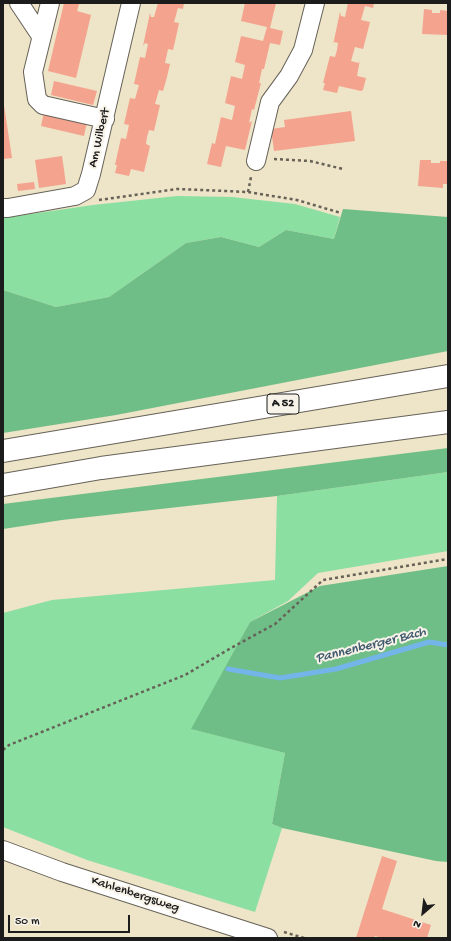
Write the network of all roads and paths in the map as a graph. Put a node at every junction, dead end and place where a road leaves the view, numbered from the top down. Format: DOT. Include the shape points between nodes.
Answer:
graph roads {
  1 [pos="20,3"];
  2 [pos="50,3"];
  3 [pos="131,3"];
  4 [pos="315,3"];
  5 [pos="41,36"];
  6 [pos="105,119"];
  7 [pos="256,161"];
  8 [pos="343,169"];
  9 [pos="248,192"];
  10 [pos="75,196"];
  11 [pos="3,208"];
  12 [pos="341,213"];
  13 [pos="448,376"];
  14 [pos="448,422"];
  15 [pos="3,451"];
  16 [pos="3,485"];
  17 [pos="448,559"];
  18 [pos="3,750"];
  19 [pos="3,850"];
  20 [pos="268,938"];
  1 -- 5 [label="street"];
  2 -- 5 [label="street"];
  3 -- 6 [label="street, Am Wilbert"];
  4 -- 7 [label="street" via="303,50 290,76 270,102"];
  5 -- 6 [label="street" via="33,72 37,99 43,105"];
  6 -- 10 [label="street, Am Wilbert" via="86,190"];
  7 -- 8 [label="path" via="310,161"];
  7 -- 9 [label="path"];
  9 -- 10 [label="path" via="177,190 93,201"];
  9 -- 12 [label="path" via="297,200"];
  10 -- 11 [label="street"];
  13 -- 15 [label="highway, A 52"];
  14 -- 16 [label="highway" via="101,468"];
  17 -- 18 [label="path" via="323,580 276,624 186,674 9,745"];
  19 -- 20 [label="street, Kahlenbergsweg" via="62,872"];
}
